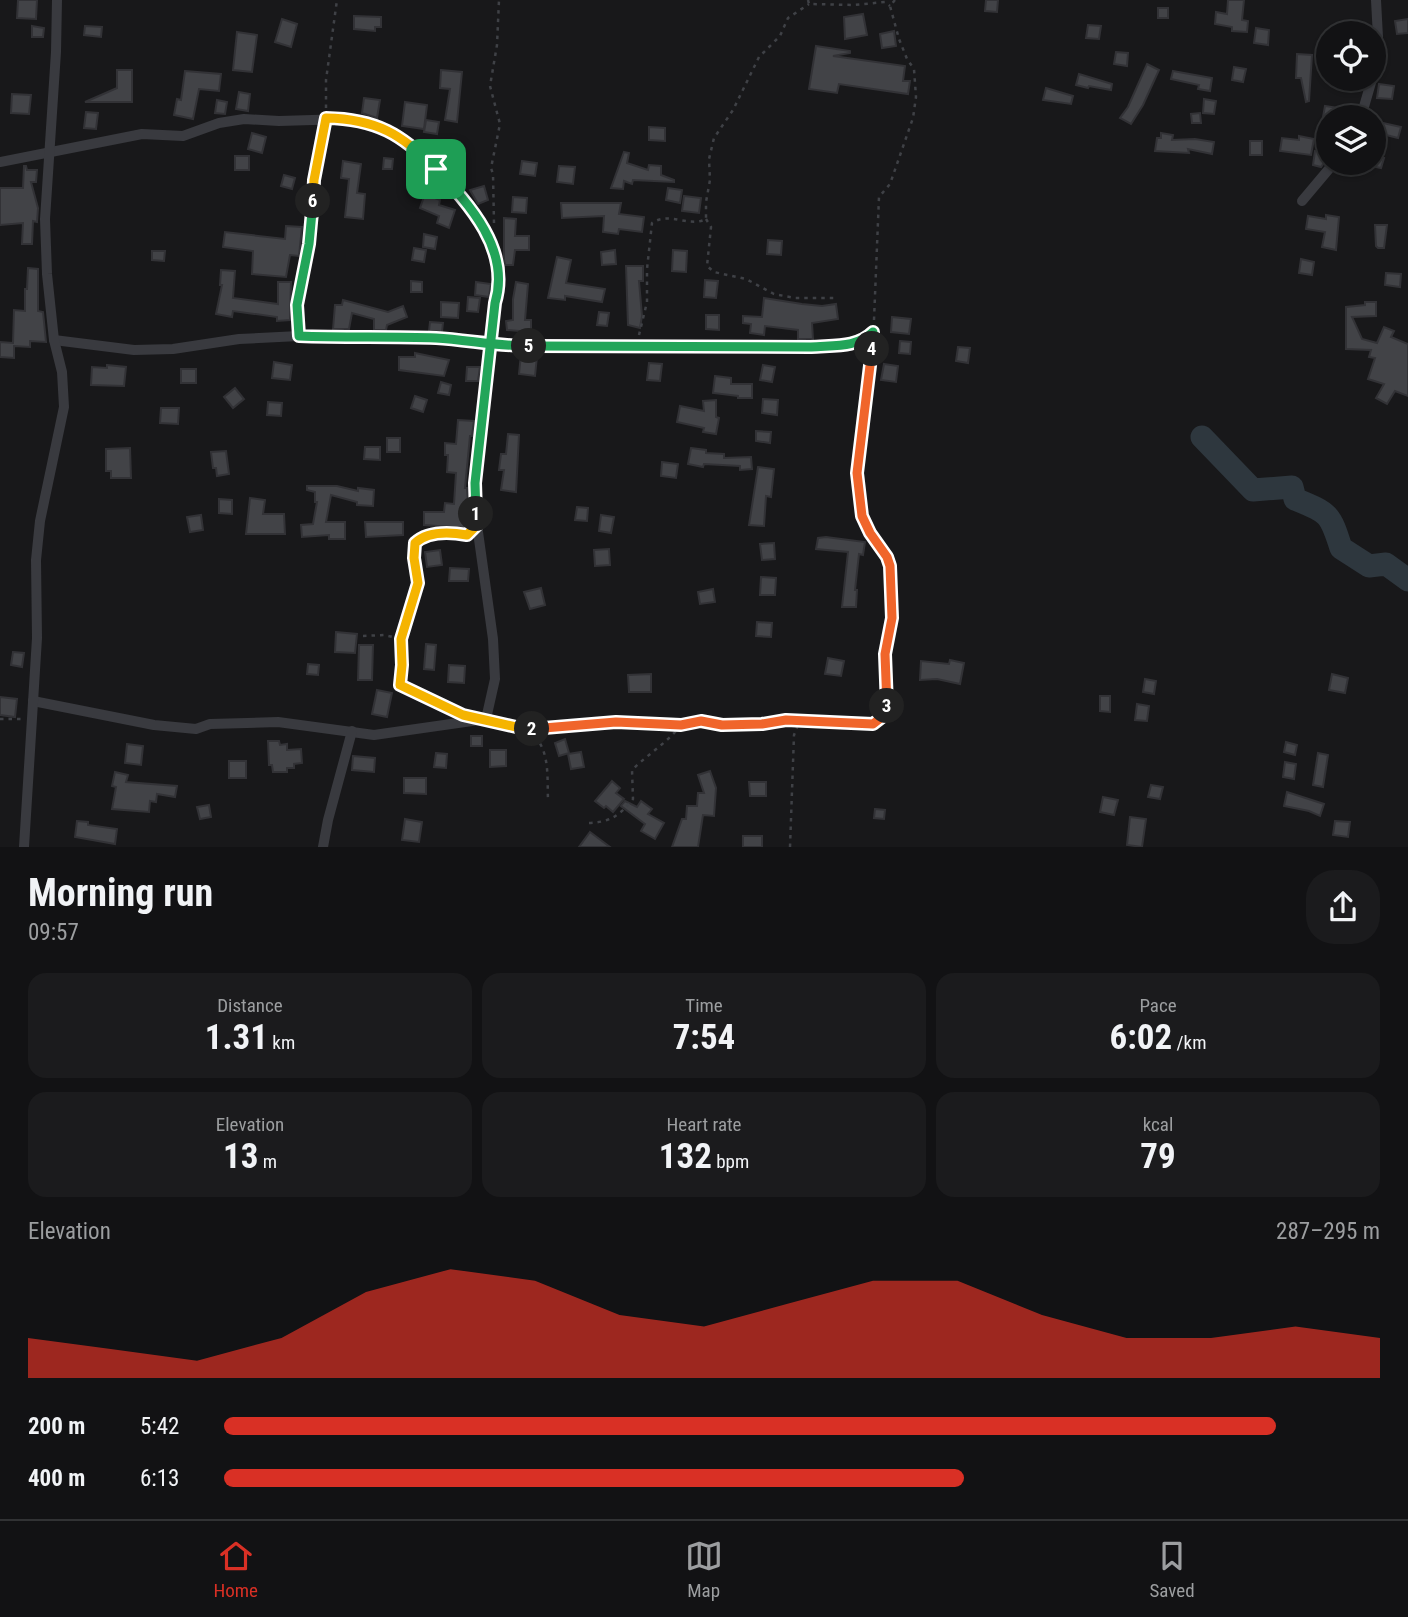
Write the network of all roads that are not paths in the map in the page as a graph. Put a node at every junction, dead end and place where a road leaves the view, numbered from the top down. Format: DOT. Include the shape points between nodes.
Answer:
graph roads {
  1 [pos="57,0"];
  2 [pos="1376,0"];
  3 [pos="1377,21"];
  4 [pos="326,118"];
  5 [pos="50,153"];
  6 [pos="0,162"];
  7 [pos="1324,175"];
  8 [pos="1302,201"];
  9 [pos="873,332"];
  10 [pos="299,336"];
  11 [pos="54,340"];
  12 [pos="491,345"];
  13 [pos="33,701"];
  14 [pos="352,731"];
  15 [pos="24,847"];
  16 [pos="323,847"];
  1 -- 5 [label="street"];
  2 -- 3 [label="street"];
  4 -- 5 [label="street" via="244,119 183,136 142,134"];
  4 -- 10 [label="street" via="297,305"];
  4 -- 12 [label="street" via="366,121 413,145 477,215 499,272"];
  5 -- 6 [label="street"];
  5 -- 11 [label="street" via="45,219"];
  7 -- 8 [label="street"];
  9 -- 12 [label="street" via="856,343 811,347"];
  10 -- 11 [label="street" via="173,349"];
  10 -- 12 [label="street" via="460,340"];
  11 -- 13 [label="street" via="64,408 40,521"];
  12 -- 14 [label="street" via="475,483 495,679 486,719 374,736"];
  13 -- 14 [label="street" via="196,729 209,724 278,722"];
  13 -- 15 [label="street"];
  14 -- 16 [label="street"];
}
